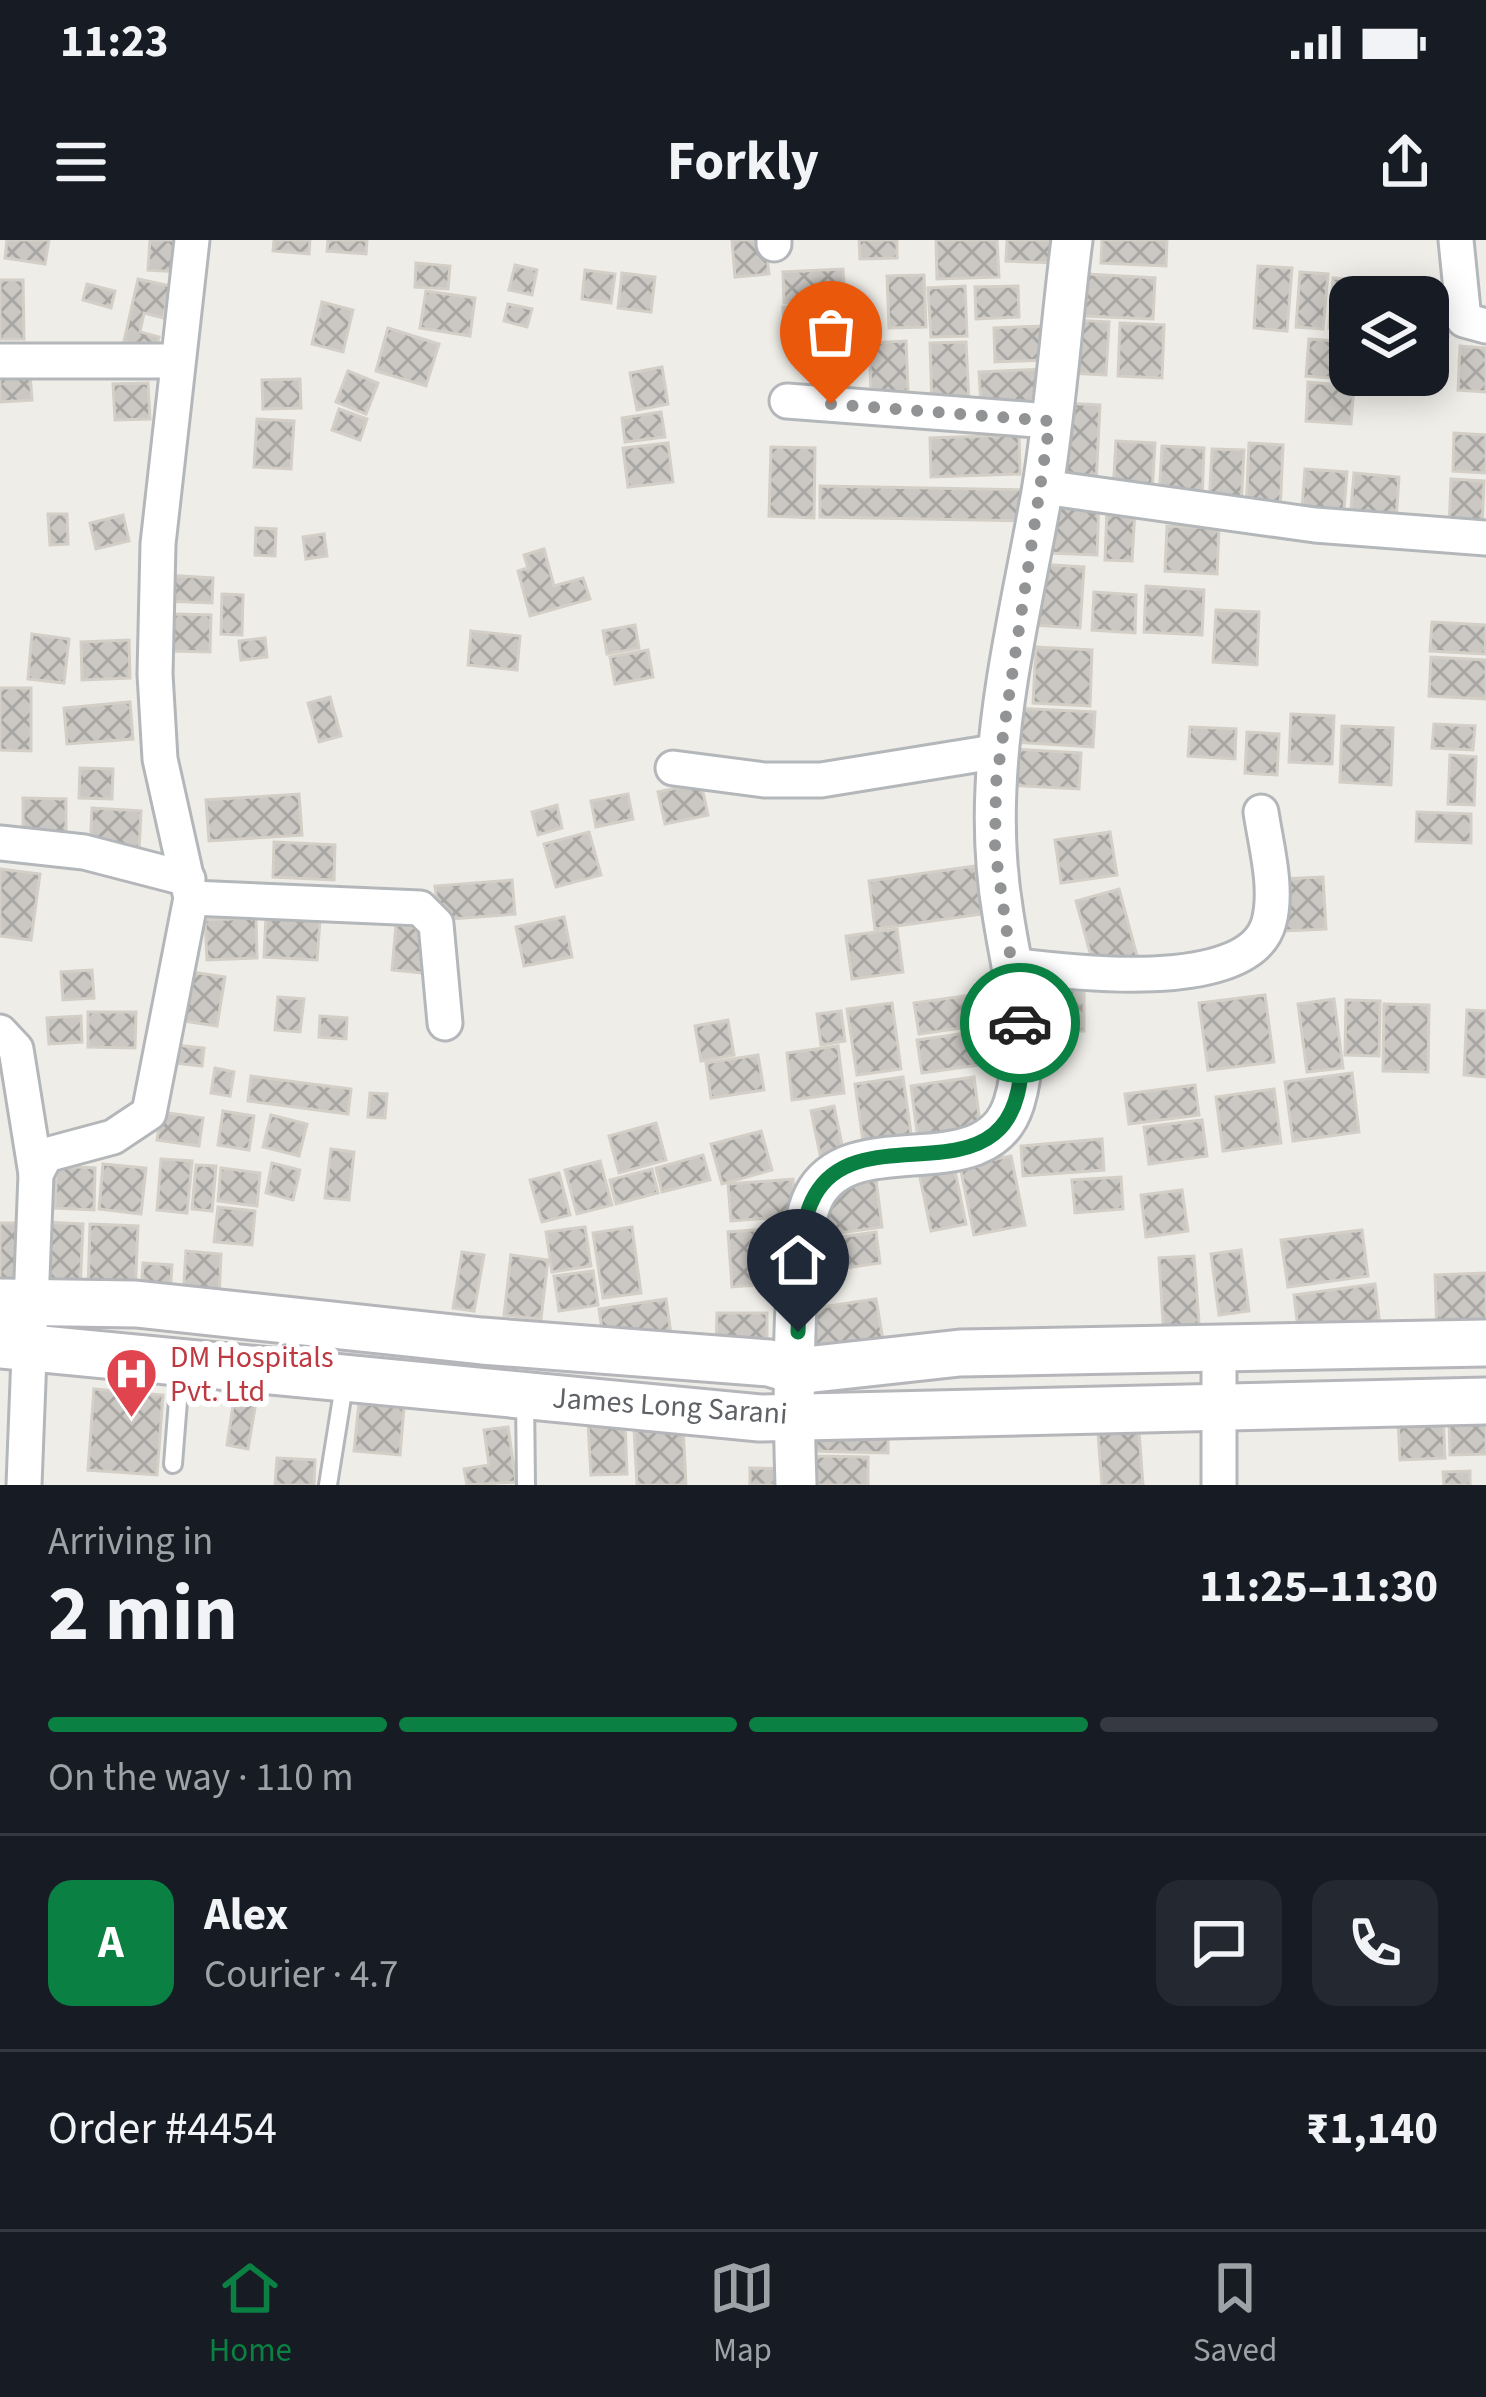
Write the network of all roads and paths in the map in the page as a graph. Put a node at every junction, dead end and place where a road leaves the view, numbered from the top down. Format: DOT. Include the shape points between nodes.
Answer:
graph roads {
  1 [pos="192,240"];
  2 [pos="1072,240"];
  3 [pos="1456,240"];
  4 [pos="1486,326"];
  5 [pos="0,361"];
  6 [pos="177,362"];
  7 [pos="787,400"];
  8 [pos="1050,421"];
  9 [pos="1043,487"];
  10 [pos="1486,538"];
  11 [pos="1000,751"];
  12 [pos="673,768"];
  13 [pos="1261,812"];
  14 [pos="0,843"];
  15 [pos="190,889"];
  16 [pos="1011,965"];
  17 [pos="445,1023"];
  18 [pos="0,1032"];
  19 [pos="36,1174"];
  20 [pos="17,1302"];
  21 [pos="1486,1343"];
  22 [pos="16,1347"];
  23 [pos="1219,1349"];
  24 [pos="181,1362"];
  25 [pos="796,1370"];
  26 [pos="345,1378"];
  27 [pos="525,1395"];
  28 [pos="1486,1401"];
  29 [pos="1221,1407"];
  30 [pos="794,1417"];
  31 [pos="172,1464"];
  32 [pos="24,1485"];
  33 [pos="328,1485"];
  34 [pos="526,1485"];
  35 [pos="796,1485"];
  36 [pos="1219,1485"];
  1 -- 6 [label="street"];
  2 -- 8 [label="street"];
  3 -- 4 [label="street" via="1464,320"];
  5 -- 6 [label="street"];
  6 -- 15 [label="street" via="158,544 155,674 160,760"];
  7 -- 8 [label="street"];
  8 -- 9 [label="street"];
  9 -- 10 [label="street" via="1272,520"];
  9 -- 11 [label="street"];
  11 -- 12 [label="street" via="820,780"];
  11 -- 16 [label="street" via="995,849"];
  13 -- 16 [label="street" via="1269,925 1249,950 1136,976"];
  14 -- 15 [label="street" via="84,853"];
  15 -- 17 [label="street" via="420,908 436,924"];
  15 -- 19 [label="street" via="149,1113 113,1137 46,1155"];
  16 -- 25 [label="street" via="1021,1067 1004,1126 979,1144 860,1162 832,1174 806,1224"];
  18 -- 19 [label="street" via="16,1049"];
  19 -- 20 [label="street"];
  20 -- 22 [label="street"];
  20 -- 25 [label="main road" via="136,1304"];
  21 -- 23 [label="main road"];
  22 -- 24 [label="main road, James Long Sarani"];
  22 -- 32 [label="street"];
  23 -- 25 [label="main road" via="960,1353"];
  23 -- 29 [label="street"];
  24 -- 26 [label="main road, James Long Sarani"];
  24 -- 31 [label="lane"];
  25 -- 30 [label="street"];
  26 -- 27 [label="main road, James Long Sarani"];
  26 -- 33 [label="lane"];
  27 -- 30 [label="main road, James Long Sarani"];
  27 -- 34 [label="lane"];
  28 -- 29 [label="main road, James Long Sarani"];
  29 -- 30 [label="main road, James Long Sarani"];
  29 -- 36 [label="street"];
  30 -- 35 [label="street"];
}
